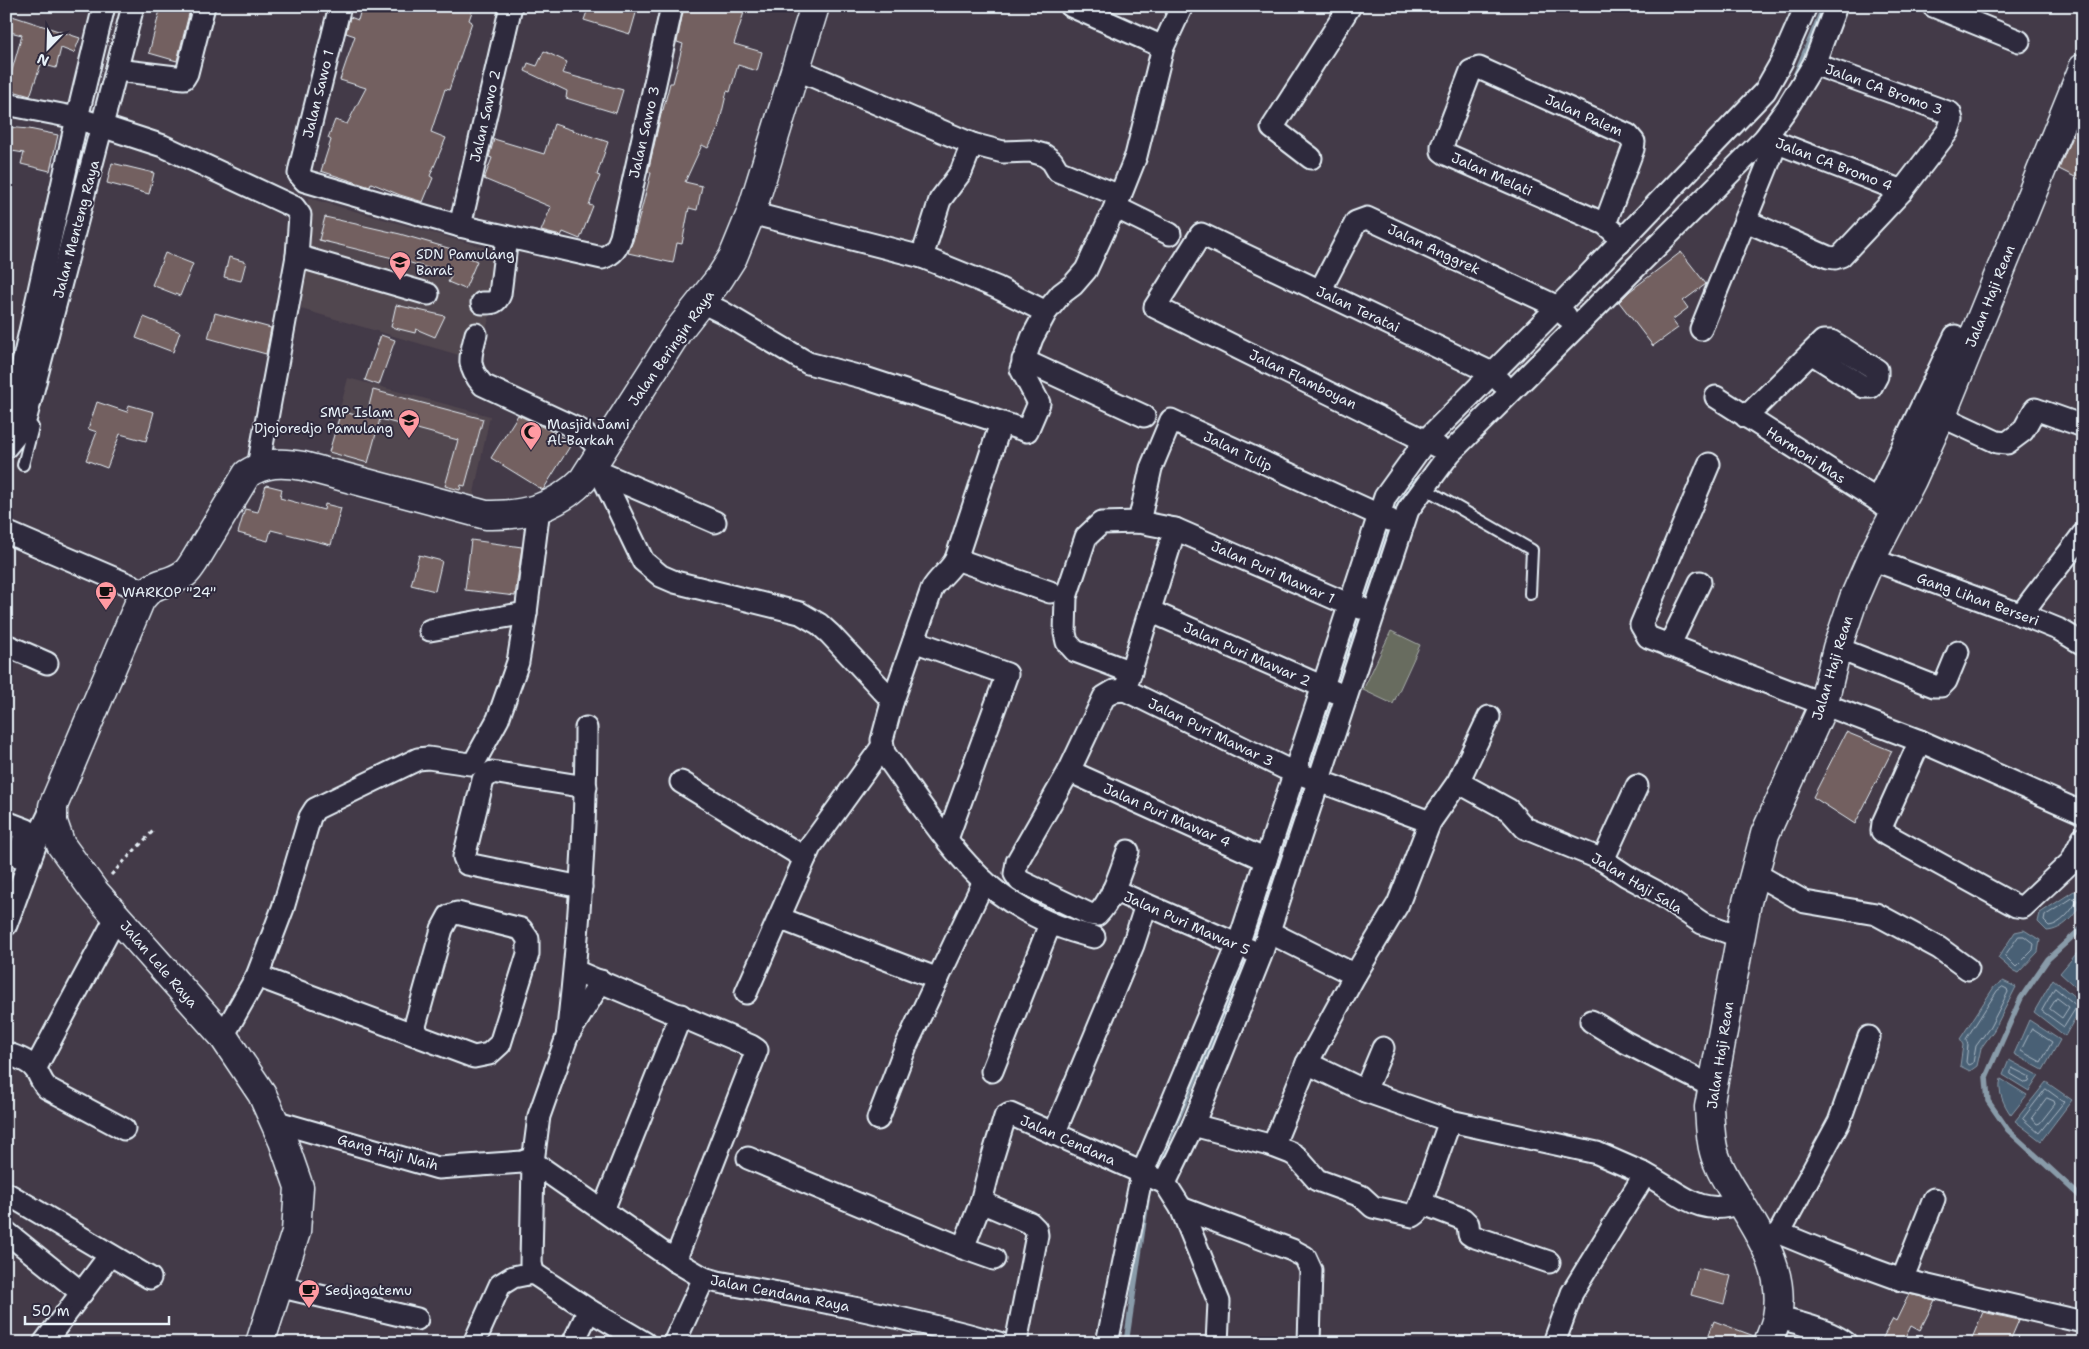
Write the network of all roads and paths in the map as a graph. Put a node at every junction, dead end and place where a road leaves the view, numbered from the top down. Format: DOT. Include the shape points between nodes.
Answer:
graph roads {
  1 [pos="104,6"];
  2 [pos="133,6"];
  3 [pos="204,6"];
  4 [pos="340,6"];
  5 [pos="511,6"];
  6 [pos="672,6"];
  7 [pos="815,6"];
  8 [pos="1071,6"];
  9 [pos="1182,6"];
  10 [pos="1350,6"];
  11 [pos="1806,6"];
  12 [pos="1836,6"];
  13 [pos="1933,6"];
  14 [pos="2019,41"];
  15 [pos="1163,47"];
  16 [pos="1814,64"];
  17 [pos="1478,68"];
  18 [pos="2083,68"];
  19 [pos="796,69"];
  20 [pos="117,70"];
  21 [pos="6,104"];
  22 [pos="77,118"];
  23 [pos="103,127"];
  24 [pos="1731,128"];
  25 [pos="1766,142"];
  26 [pos="972,144"];
  27 [pos="1311,158"];
  28 [pos="1902,191"];
  29 [pos="1117,201"];
  30 [pos="751,213"];
  31 [pos="1746,220"];
  32 [pos="1605,224"];
  33 [pos="460,226"];
  34 [pos="1170,234"];
  35 [pos="506,237"];
  36 [pos="1620,243"];
  37 [pos="297,256"];
  38 [pos="922,257"];
  39 [pos="1320,291"];
  40 [pos="428,294"];
  41 [pos="701,302"];
  42 [pos="482,303"];
  43 [pos="1154,307"];
  44 [pos="1558,307"];
  45 [pos="1046,312"];
  46 [pos="1575,328"];
  47 [pos="1701,329"];
  48 [pos="476,334"];
  49 [pos="1955,336"];
  50 [pos="1812,353"];
  51 [pos="1023,360"];
  52 [pos="1492,373"];
  53 [pos="1512,392"];
  54 [pos="1716,397"];
  55 [pos="1144,416"];
  56 [pos="1940,416"];
  57 [pos="1746,417"];
  58 [pos="16,421"];
  59 [pos="1001,423"];
  60 [pos="2083,426"];
  61 [pos="1426,440"];
  62 [pos="6,447"];
  63 [pos="1450,453"];
  64 [pos="599,461"];
  65 [pos="23,464"];
  66 [pos="1709,464"];
  67 [pos="258,467"];
  68 [pos="1424,488"];
  69 [pos="1886,507"];
  70 [pos="539,508"];
  71 [pos="1390,520"];
  72 [pos="715,522"];
  73 [pos="1139,522"];
  74 [pos="1175,529"];
  75 [pos="6,532"];
  76 [pos="2083,534"];
  77 [pos="956,559"];
  78 [pos="1871,559"];
  79 [pos="1700,582"];
  80 [pos="146,592"];
  81 [pos="1050,592"];
  82 [pos="1530,594"];
  83 [pos="1361,608"];
  84 [pos="1150,611"];
  85 [pos="526,613"];
  86 [pos="2021,614"];
  87 [pos="430,630"];
  88 [pos="914,641"];
  89 [pos="2083,644"];
  90 [pos="1670,646"];
  91 [pos="1837,648"];
  92 [pos="7,649"];
  93 [pos="1958,652"];
  94 [pos="47,662"];
  95 [pos="1128,681"];
  96 [pos="1334,691"];
  97 [pos="892,703"];
  98 [pos="1832,709"];
  99 [pos="1489,717"];
  100 [pos="586,728"];
  101 [pos="1920,741"];
  102 [pos="882,747"];
  103 [pos="1068,771"];
  104 [pos="1306,776"];
  105 [pos="681,782"];
  106 [pos="1458,782"];
  107 [pos="1637,786"];
  108 [pos="586,787"];
  109 [pos="53,806"];
  110 [pos="2083,813"];
  111 [pos="6,822"];
  112 [pos="1430,822"];
  113 [pos="155,829"];
  114 [pos="2083,838"];
  115 [pos="947,839"];
  116 [pos="1128,850"];
  117 [pos="805,858"];
  118 [pos="1266,860"];
  119 [pos="1603,860"];
  120 [pos="1754,873"];
  121 [pos="984,881"];
  122 [pos="581,887"];
  123 [pos="6,888"];
  124 [pos="1113,890"];
  125 [pos="95,892"];
  126 [pos="1146,905"];
  127 [pos="1089,914"];
  128 [pos="118,916"];
  129 [pos="779,918"];
  130 [pos="1050,924"];
  131 [pos="6,925"];
  132 [pos="1269,932"];
  133 [pos="1741,937"];
  134 [pos="1250,950"];
  135 [pos="1968,969"];
  136 [pos="575,971"];
  137 [pos="1355,974"];
  138 [pos="257,976"];
  139 [pos="938,979"];
  140 [pos="601,981"];
  141 [pos="746,993"];
  142 [pos="681,1015"];
  143 [pos="1592,1021"];
  144 [pos="413,1033"];
  145 [pos="223,1036"];
  146 [pos="567,1037"];
  147 [pos="1869,1037"];
  148 [pos="1383,1048"];
  149 [pos="6,1053"];
  150 [pos="1307,1063"];
  151 [pos="35,1069"];
  152 [pos="992,1071"];
  153 [pos="1713,1087"];
  154 [pos="1365,1091"];
  155 [pos="878,1119"];
  156 [pos="274,1121"];
  157 [pos="1450,1121"];
  158 [pos="1193,1125"];
  159 [pos="124,1129"];
  160 [pos="1054,1134"];
  161 [pos="1274,1146"];
  162 [pos="748,1158"];
  163 [pos="533,1160"];
  164 [pos="1645,1174"];
  165 [pos="1154,1178"];
  166 [pos="6,1193"];
  167 [pos="1934,1199"];
  168 [pos="981,1202"];
  169 [pos="1740,1203"];
  170 [pos="1181,1208"];
  171 [pos="1417,1209"];
  172 [pos="603,1210"];
  173 [pos="6,1232"];
  174 [pos="1772,1237"];
  175 [pos="963,1248"];
  176 [pos="110,1255"];
  177 [pos="994,1259"];
  178 [pos="675,1261"];
  179 [pos="1549,1262"];
  180 [pos="533,1272"];
  181 [pos="150,1278"];
  182 [pos="704,1278"];
  183 [pos="1902,1280"];
  184 [pos="278,1286"];
  185 [pos="82,1293"];
  186 [pos="589,1310"];
  187 [pos="417,1318"];
  188 [pos="1777,1318"];
  189 [pos="2083,1322"];
  190 [pos="44,1343"];
  191 [pos="260,1343"];
  192 [pos="474,1343"];
  193 [pos="573,1343"];
  194 [pos="645,1343"];
  195 [pos="674,1343"];
  196 [pos="999,1343"];
  197 [pos="1016,1343"];
  198 [pos="1106,1343"];
  199 [pos="1217,1343"];
  200 [pos="1309,1343"];
  201 [pos="1554,1343"];
  202 [pos="1768,1343"];
  203 [pos="1846,1343"];
  1 -- 22 [label="street, Jalan Menteng Raya"];
  2 -- 20 [label="street, Jalan Menteng Raya"];
  3 -- 20 [label="street" via="184,78"];
  4 -- 33 [label="street, Jalan Sawo 1" via="299,174 305,181"];
  5 -- 33 [label="street, Jalan Sawo 2"];
  6 -- 35 [label="street, Jalan Sawo 3" via="617,247 611,255 602,258"];
  7 -- 19 [label="street, Jalan Beringin Raya"];
  8 -- 15 [label="street"];
  9 -- 15 [label="street"];
  10 -- 27 [label="street" via="1272,128"];
  11 -- 24 [label="street" via="1772,81"];
  12 -- 16 [label="street"];
  13 -- 14 [label="street"];
  15 -- 29 [label="street" via="1136,156"];
  16 -- 25 [label="street"];
  16 -- 28 [label="street, Jalan CA Bromo 3" via="1950,113 1952,120 1948,131"];
  17 -- 32 [label="street, Jalan Palem" via="1628,135 1634,142"];
  17 -- 32 [label="street, Jalan Melati" via="1471,71 1442,151"];
  18 -- 56 [label="street, Jalan Haji Rean"];
  19 -- 26 [label="street"];
  19 -- 30 [label="street, Jalan Beringin Raya"];
  20 -- 23 [label="street, Jalan Menteng Raya"];
  21 -- 22 [label="street"];
  22 -- 23 [label="street"];
  22 -- 58 [label="street, Jalan Menteng Raya" via="12,413"];
  23 -- 37 [label="street" via="163,146 294,208 300,215"];
  23 -- 58 [label="street, Jalan Menteng Raya"];
  24 -- 25 [label="street, Jalan CA Bromo 4"];
  24 -- 36 [label="street"];
  25 -- 28 [label="street, Jalan CA Bromo 4"];
  25 -- 31 [label="street"];
  25 -- 46 [label="street"];
  26 -- 29 [label="street" via="1003,152 1030,151 1044,155 1058,170"];
  26 -- 38 [label="street" via="961,172 940,200"];
  28 -- 31 [label="street" via="1841,256 1835,258"];
  29 -- 34 [label="street"];
  29 -- 45 [label="street" via="1086,270"];
  30 -- 38 [label="street"];
  30 -- 41 [label="street, Jalan Beringin Raya" via="733,257"];
  31 -- 47 [label="street"];
  32 -- 36 [label="street, Jalan Melati"];
  33 -- 35 [label="street"];
  35 -- 42 [label="street" via="500,294 494,303"];
  36 -- 44 [label="street"];
  37 -- 40 [label="street"];
  37 -- 67 [label="street"];
  38 -- 45 [label="street" via="996,287"];
  39 -- 43 [label="street, Jalan Teratai" via="1201,234"];
  39 -- 44 [label="street, Jalan Anggrek" via="1356,222 1367,218"];
  39 -- 52 [label="street, Jalan Teratai"];
  41 -- 59 [label="street" via="808,363 865,378"];
  41 -- 64 [label="street, Jalan Beringin Raya" via="678,331"];
  43 -- 61 [label="street, Jalan Flamboyan"];
  44 -- 46 [label="street, Jalan Anggrek"];
  44 -- 52 [label="street"];
  45 -- 51 [label="street"];
  46 -- 53 [label="street"];
  48 -- 64 [label="street" via="471,357 473,374 483,385 580,430"];
  49 -- 69 [label="street"];
  50 -- 57 [label="street"];
  51 -- 55 [label="street"];
  51 -- 59 [label="street" via="1021,369 1038,398 1038,406 1027,431"];
  52 -- 53 [label="street, Jalan Teratai"];
  52 -- 61 [label="street"];
  53 -- 63 [label="street"];
  54 -- 57 [label="street, Harmoni Mas"];
  56 -- 60 [label="street" via="1997,442 2007,443 2023,431 2035,409"];
  56 -- 69 [label="street, Jalan Haji Rean" via="1912,480"];
  57 -- 69 [label="street, Harmoni Mas"];
  58 -- 62 [label="street, Jalan Menteng Raya" via="20,430"];
  58 -- 65 [label="lane" via="33,427"];
  59 -- 77 [label="street"];
  61 -- 63 [label="street, Jalan Flamboyan"];
  61 -- 71 [label="street" via="1390,487"];
  63 -- 68 [label="street"];
  64 -- 70 [label="street, Jalan Beringin Raya" via="571,491"];
  64 -- 72 [label="street"];
  64 -- 97 [label="street" via="635,549 651,569 694,588 800,613 830,634"];
  66 -- 90 [label="street" via="1641,625 1648,637"];
  67 -- 70 [label="street, Jalan Beringin Raya" via="276,463 303,466 486,515 512,515"];
  67 -- 80 [label="street" via="247,474 184,574"];
  68 -- 71 [label="street" via="1408,510"];
  68 -- 82 [label="lane" via="1532,550"];
  69 -- 78 [label="street, Jalan Haji Rean"];
  70 -- 85 [label="street"];
  71 -- 73 [label="street, Jalan Tulip" via="1171,420 1151,468"];
  71 -- 83 [label="street"];
  73 -- 74 [label="street, Jalan Puri Mawar 1"];
  73 -- 95 [label="street, Jalan Puri Mawar 3" via="1101,523 1094,528 1086,537 1066,597 1065,633 1068,642 1075,651"];
  74 -- 83 [label="street, Jalan Puri Mawar 1"];
  74 -- 84 [label="street"];
  75 -- 80 [label="street"];
  76 -- 86 [label="street"];
  77 -- 81 [label="street"];
  77 -- 88 [label="street" via="932,589"];
  78 -- 86 [label="street, Gang Lihan Berseri"];
  78 -- 91 [label="street, Jalan Haji Rean"];
  79 -- 90 [label="street"];
  80 -- 109 [label="street, Jalan Lele Raya"];
  83 -- 96 [label="street"];
  84 -- 95 [label="street"];
  84 -- 96 [label="street, Jalan Puri Mawar 2"];
  85 -- 87 [label="street"];
  85 -- 138 [label="street" via="514,672 498,719 474,761 470,764 418,759 312,812 283,908"];
  86 -- 89 [label="street, Gang Lihan Berseri" via="2060,630"];
  88 -- 97 [label="street"];
  88 -- 115 [label="street" via="1007,674"];
  90 -- 98 [label="street"];
  91 -- 93 [label="street" via="1934,686 1941,686 1946,681"];
  91 -- 98 [label="street, Jalan Haji Rean"];
  92 -- 94 [label="street"];
  95 -- 103 [label="street" via="1104,698"];
  95 -- 104 [label="street, Jalan Puri Mawar 3" via="1284,768"];
  96 -- 104 [label="street"];
  97 -- 102 [label="street"];
  98 -- 101 [label="street"];
  98 -- 120 [label="street, Jalan Haji Rean" via="1765,834"];
  99 -- 106 [label="street"];
  100 -- 108 [label="street"];
  101 -- 110 [label="street"];
  101 -- 114 [label="street" via="1883,823 1882,831 1887,835 2023,907 2071,862"];
  102 -- 115 [label="street"];
  102 -- 117 [label="street"];
  103 -- 118 [label="street, Jalan Puri Mawar 4"];
  103 -- 127 [label="street" via="1017,862 1015,874 1020,881"];
  104 -- 112 [label="street, Jalan Puri Mawar 3"];
  104 -- 118 [label="street"];
  104 -- 132 [label="street"];
  105 -- 117 [label="street"];
  106 -- 112 [label="street"];
  106 -- 119 [label="street, Jalan Haji Sala" via="1509,810 1524,828"];
  107 -- 119 [label="street"];
  108 -- 122 [label="street"];
  108 -- 122 [label="street" via="492,772 483,780 464,857 467,864"];
  109 -- 125 [label="street, Jalan Lele Raya" via="53,822 61,845"];
  109 -- 131 [label="street"];
  111 -- 123 [label="street" via="27,830"];
  112 -- 137 [label="street" via="1398,904"];
  113 -- 125 [label="path"];
  115 -- 121 [label="street"];
  116 -- 124 [label="street"];
  117 -- 129 [label="street"];
  118 -- 134 [label="street"];
  119 -- 133 [label="street, Jalan Haji Sala" via="1702,923"];
  120 -- 133 [label="street, Jalan Haji Rean"];
  120 -- 135 [label="street" via="1805,902 1876,914 1939,948"];
  121 -- 130 [label="street"];
  121 -- 139 [label="street"];
  122 -- 136 [label="street"];
  124 -- 126 [label="street, Jalan Puri Mawar 5"];
  124 -- 127 [label="street" via="1097,915"];
  125 -- 128 [label="street, Jalan Lele Raya"];
  126 -- 134 [label="street, Jalan Puri Mawar 5"];
  126 -- 160 [label="street" via="1133,946"];
  127 -- 130 [label="street" via="1088,936"];
  128 -- 145 [label="street, Jalan Lele Raya"];
  128 -- 151 [label="street"];
  129 -- 139 [label="street"];
  129 -- 141 [label="street"];
  130 -- 152 [label="street"];
  132 -- 134 [label="street"];
  132 -- 137 [label="street"];
  133 -- 153 [label="street, Jalan Haji Rean"];
  134 -- 158 [label="street"];
  134 -- 165 [label="street"];
  136 -- 140 [label="street"];
  136 -- 146 [label="street"];
  137 -- 150 [label="street"];
  138 -- 144 [label="street"];
  138 -- 145 [label="street"];
  139 -- 155 [label="street" via="906,1046"];
  140 -- 142 [label="street"];
  140 -- 146 [label="street"];
  142 -- 172 [label="street"];
  142 -- 178 [label="street" via="757,1050"];
  143 -- 153 [label="street" via="1625,1042"];
  144 -- 144 [label="street" via="474,1057 489,1054 500,1044 528,954 528,939 522,929 457,914 449,916 442,929"];
  145 -- 156 [label="street, Jalan Lele Raya" via="262,1094"];
  146 -- 163 [label="street" via="539,1116"];
  147 -- 174 [label="street" via="1839,1122"];
  148 -- 154 [label="street"];
  149 -- 151 [label="street"];
  150 -- 154 [label="street"];
  150 -- 161 [label="street"];
  151 -- 159 [label="street" via="47,1088"];
  153 -- 169 [label="street, Jalan Haji Rean" via="1709,1107 1715,1153"];
  154 -- 157 [label="street"];
  156 -- 163 [label="street, Gang Haji Naih" via="438,1168"];
  156 -- 184 [label="street, Jalan Lele Raya" via="299,1187 296,1232"];
  157 -- 164 [label="street" via="1597,1153"];
  157 -- 171 [label="street"];
  158 -- 161 [label="street"];
  158 -- 165 [label="street"];
  160 -- 165 [label="street, Jalan Cendana"];
  160 -- 168 [label="street, Jalan Cendana" via="1010,1114 1005,1117"];
  161 -- 171 [label="street" via="1296,1156 1317,1180 1361,1196 1373,1207"];
  162 -- 175 [label="street"];
  163 -- 172 [label="street, Jalan Cendana Raya"];
  163 -- 180 [label="street"];
  164 -- 169 [label="street" via="1689,1202 1710,1208 1726,1208"];
  164 -- 201 [label="street" via="1572,1293"];
  165 -- 170 [label="street"];
  165 -- 198 [label="street"];
  166 -- 176 [label="street"];
  167 -- 183 [label="street"];
  168 -- 175 [label="street, Jalan Cendana"];
  168 -- 197 [label="street" via="1030,1223 1036,1229"];
  169 -- 174 [label="street, Jalan Haji Rean"];
  170 -- 199 [label="street" via="1220,1302"];
  170 -- 200 [label="street" via="1305,1257 1311,1270"];
  171 -- 179 [label="street" via="1463,1219 1472,1236"];
  172 -- 178 [label="street, Jalan Cendana Raya"];
  173 -- 185 [label="street"];
  174 -- 183 [label="street"];
  174 -- 188 [label="street, Jalan Haji Rean" via="1778,1285"];
  175 -- 177 [label="street"];
  176 -- 181 [label="street"];
  176 -- 185 [label="street"];
  178 -- 182 [label="street, Jalan Cendana Raya"];
  180 -- 186 [label="street"];
  180 -- 192 [label="street" via="513,1277 500,1285"];
  182 -- 195 [label="street"];
  182 -- 196 [label="street, Jalan Cendana Raya" via="816,1299"];
  183 -- 189 [label="street"];
  184 -- 187 [label="street"];
  184 -- 191 [label="street, Jalan Lele Raya"];
  185 -- 190 [label="street"];
  186 -- 193 [label="street"];
  186 -- 194 [label="street"];
  188 -- 202 [label="street, Jalan Haji Rean"];
  188 -- 203 [label="street"];
}
